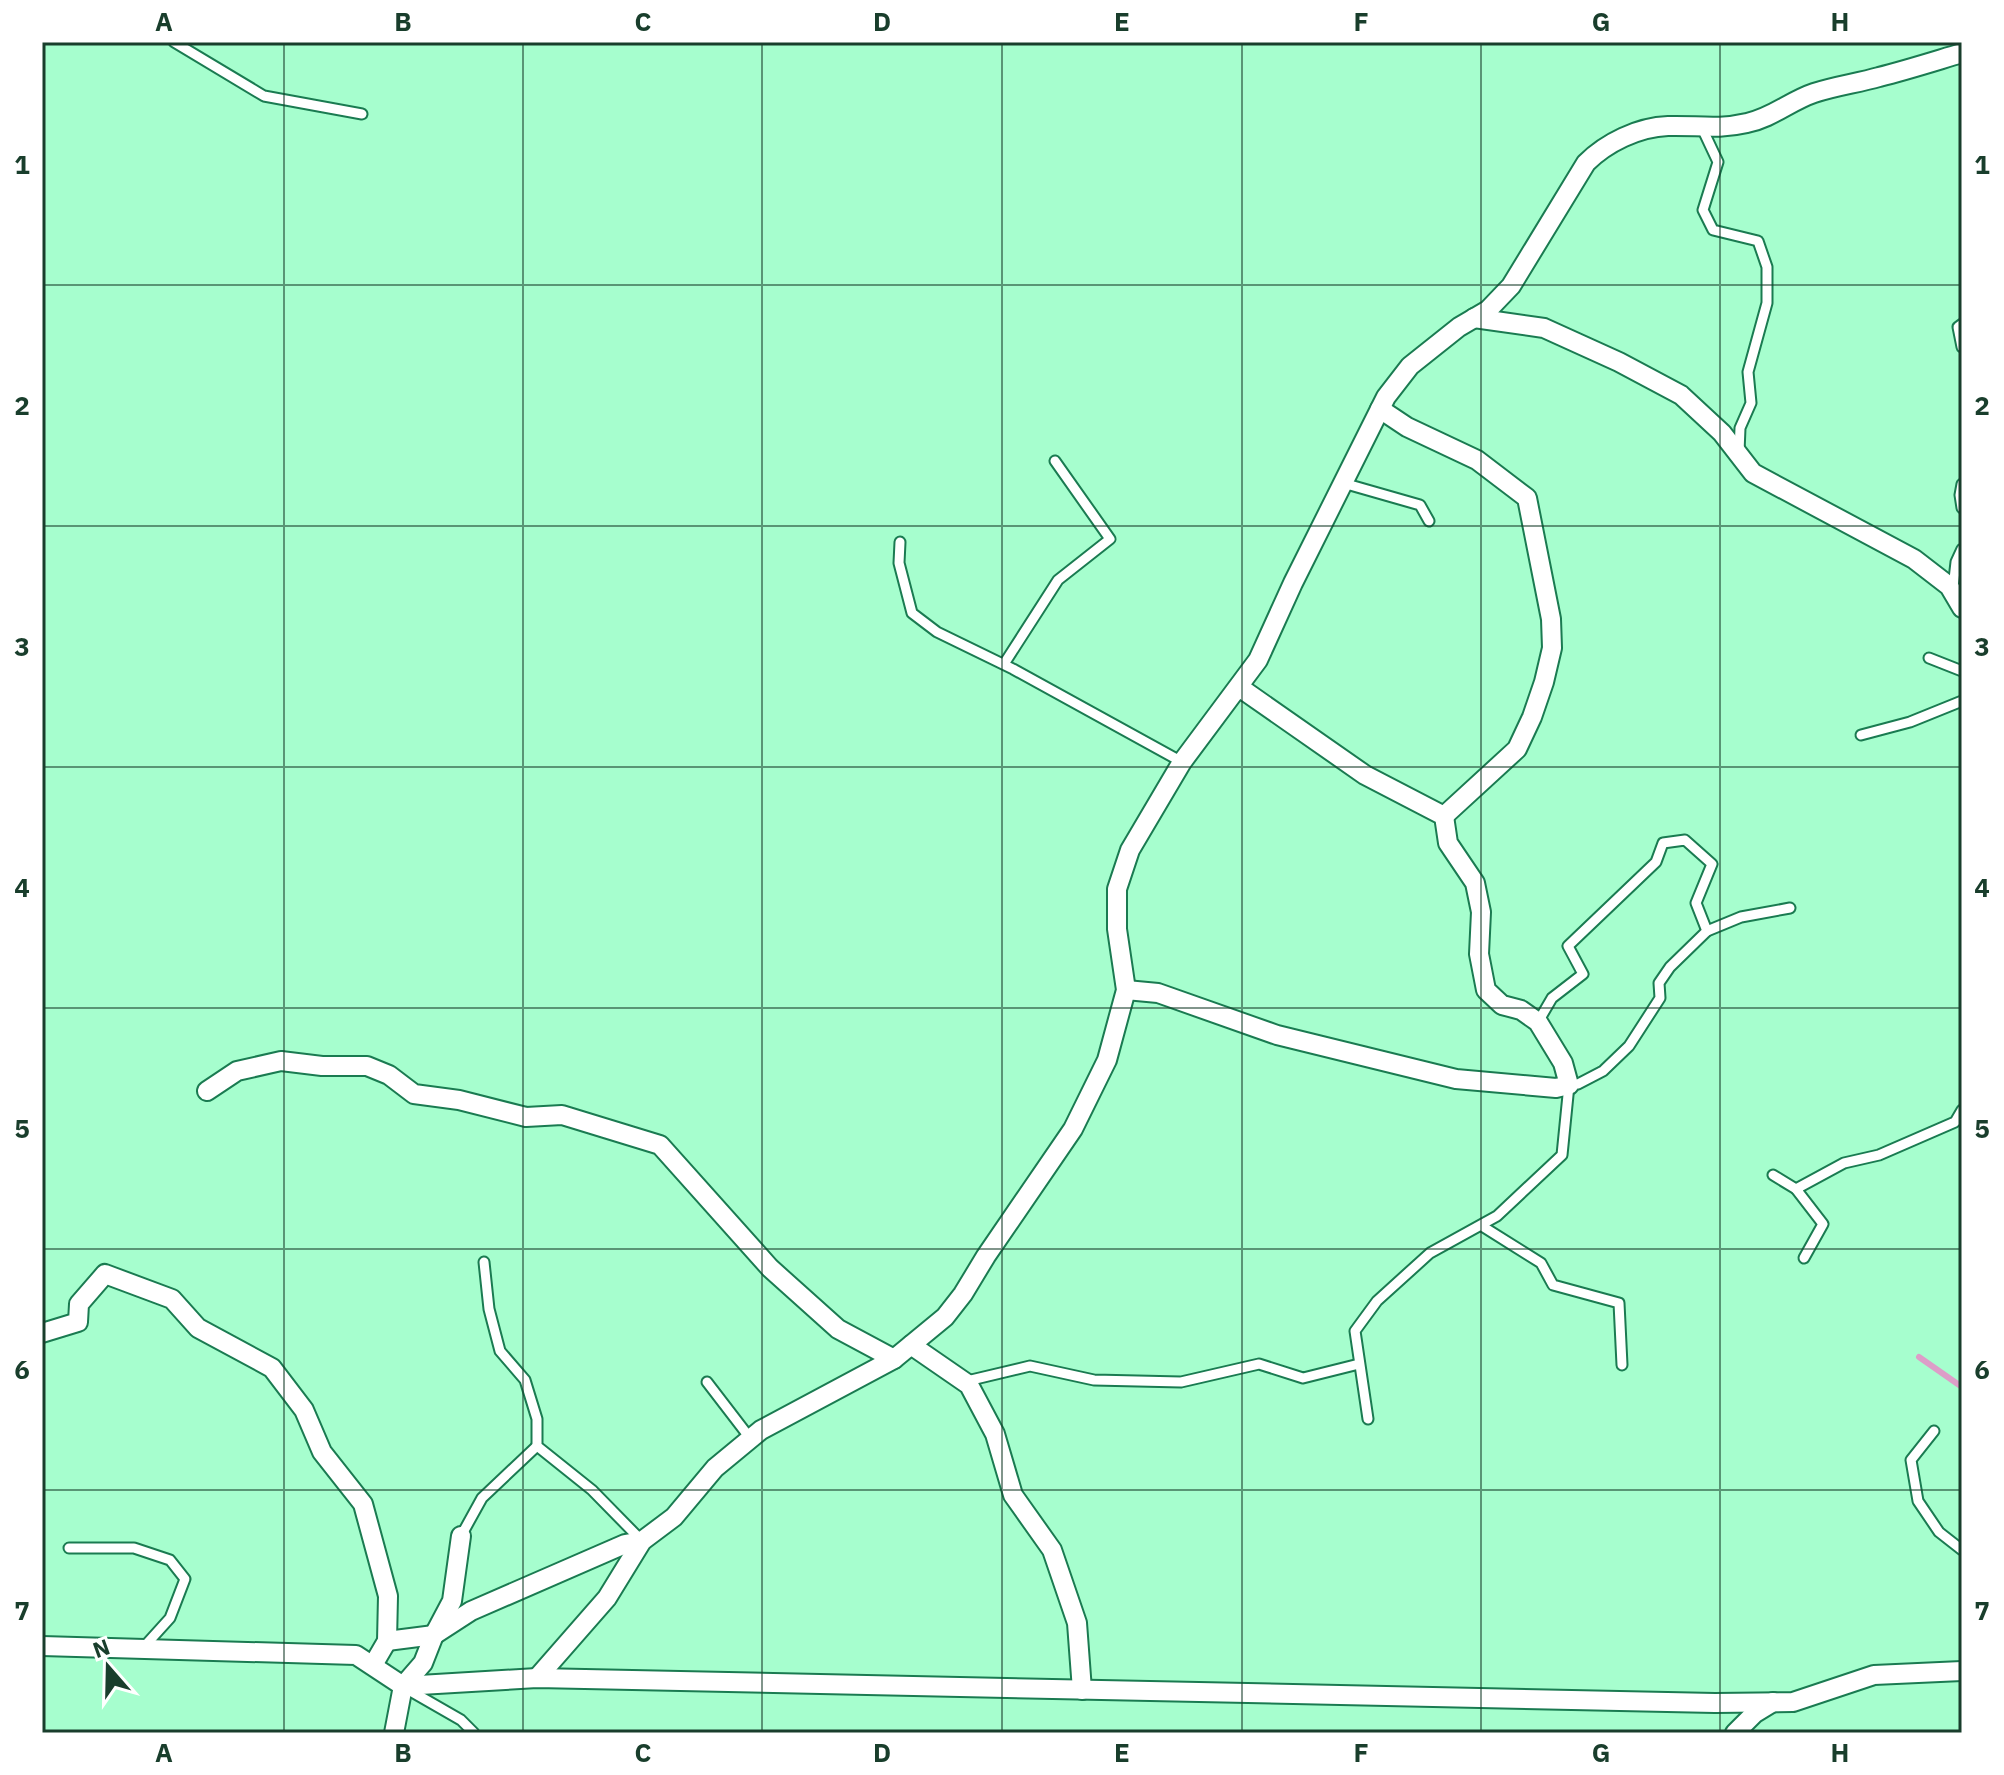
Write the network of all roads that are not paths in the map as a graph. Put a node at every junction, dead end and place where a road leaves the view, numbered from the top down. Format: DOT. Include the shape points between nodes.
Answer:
graph roads {
  1 [pos="174,42"];
  2 [pos="1962,53"];
  3 [pos="362,114"];
  4 [pos="1702,128"];
  5 [pos="1474,318"];
  6 [pos="1962,324"];
  7 [pos="1962,347"];
  8 [pos="1380,409"];
  9 [pos="1739,455"];
  10 [pos="1055,461"];
  11 [pos="1343,483"];
  12 [pos="1962,484"];
  13 [pos="1962,508"];
  14 [pos="1429,521"];
  15 [pos="900,542"];
  16 [pos="1962,549"];
  17 [pos="1952,591"];
  18 [pos="1962,608"];
  19 [pos="1929,658"];
  20 [pos="1004,664"];
  21 [pos="1962,671"];
  22 [pos="1239,687"];
  23 [pos="1962,701"];
  24 [pos="1861,735"];
  25 [pos="1182,762"];
  26 [pos="1444,816"];
  27 [pos="1790,908"];
  28 [pos="1707,931"];
  29 [pos="1126,990"];
  30 [pos="1538,1022"];
  31 [pos="1569,1085"];
  32 [pos="207,1091"];
  33 [pos="1962,1110"];
  34 [pos="1773,1175"];
  35 [pos="1796,1189"];
  36 [pos="1482,1226"];
  37 [pos="1804,1258"];
  38 [pos="484,1262"];
  39 [pos="42,1333"];
  40 [pos="911,1345"];
  41 [pos="894,1359"];
  42 [pos="1359,1364"];
  43 [pos="1622,1365"];
  44 [pos="707,1382"];
  45 [pos="963,1382"];
  46 [pos="1368,1419"];
  47 [pos="1934,1431"];
  48 [pos="750,1438"];
  49 [pos="537,1446"];
  50 [pos="461,1536"];
  51 [pos="642,1541"];
  52 [pos="69,1548"];
  53 [pos="1962,1550"];
  54 [pos="434,1635"];
  55 [pos="387,1641"];
  56 [pos="42,1646"];
  57 [pos="142,1649"];
  58 [pos="373,1665"];
  59 [pos="1962,1671"];
  60 [pos="537,1678"];
  61 [pos="403,1686"];
  62 [pos="1082,1690"];
  63 [pos="1773,1702"];
  64 [pos="394,1733"];
  65 [pos="474,1733"];
  66 [pos="1735,1733"];
  1 -- 3 [label="lane" via="264,96"];
  2 -- 4 [label="street" via="1815,92 1768,117"];
  4 -- 5 [label="street" via="1664,126 1602,148 1586,163 1511,286"];
  4 -- 9 [label="lane" via="1718,162 1703,210 1713,230 1758,241 1767,267 1767,303 1748,372 1751,403 1740,428"];
  5 -- 8 [label="street" via="1410,366"];
  5 -- 9 [label="street" via="1544,328 1619,362 1681,395"];
  6 -- 7 [label="lane"];
  8 -- 11 [label="street"];
  8 -- 26 [label="street" via="1477,460 1527,498 1551,619 1552,648 1544,682 1517,749"];
  9 -- 17 [label="street" via="1753,473 1914,559"];
  10 -- 20 [label="lane" via="1110,539 1058,580"];
  11 -- 14 [label="lane" via="1420,505"];
  11 -- 22 [label="street" via="1258,660"];
  12 -- 13 [label="lane"];
  15 -- 20 [label="lane" via="899,563 912,613 937,632"];
  16 -- 17 [label="lane"];
  17 -- 18 [label="street"];
  19 -- 21 [label="lane"];
  20 -- 25 [label="lane"];
  22 -- 25 [label="street"];
  22 -- 26 [label="street" via="1365,775"];
  23 -- 24 [label="lane"];
  25 -- 29 [label="street" via="1130,850 1117,889"];
  26 -- 30 [label="street" via="1448,843 1475,883 1486,990 1502,1005"];
  27 -- 28 [label="lane" via="1741,917"];
  28 -- 30 [label="lane" via="1696,903 1712,864 1685,840 1663,843 1656,862 1568,946 1583,974 1552,998"];
  28 -- 31 [label="lane" via="1659,983 1660,998 1629,1046 1603,1071"];
  29 -- 31 [label="street" via="1158,993 1277,1035 1456,1079"];
  29 -- 40 [label="street" via="1107,1060 1073,1129 963,1294"];
  30 -- 31 [label="street" via="1563,1063"];
  31 -- 36 [label="lane" via="1562,1155"];
  32 -- 41 [label="street" via="237,1071 281,1061 367,1066 414,1094 526,1117 562,1115 660,1145 770,1268 838,1329"];
  33 -- 35 [label="lane" via="1955,1122 1879,1155 1844,1163"];
  34 -- 35 [label="lane"];
  35 -- 37 [label="lane" via="1823,1224"];
  36 -- 42 [label="lane" via="1430,1253 1377,1301 1355,1331"];
  36 -- 43 [label="lane" via="1541,1263 1553,1285 1619,1303"];
  38 -- 49 [label="lane" via="500,1351 525,1380 537,1419"];
  39 -- 55 [label="street" via="78,1322 79,1304 105,1274 172,1299 198,1328 272,1368 304,1410 322,1452 363,1504 388,1596"];
  40 -- 41 [label="street"];
  40 -- 45 [label="street"];
  41 -- 48 [label="street"];
  42 -- 45 [label="lane" via="1303,1378 1259,1364 1181,1382 1094,1380 1030,1366"];
  42 -- 46 [label="lane"];
  44 -- 48 [label="lane"];
  45 -- 62 [label="street" via="995,1434 1013,1495 1052,1550 1077,1623"];
  47 -- 53 [label="lane" via="1911,1460 1918,1501 1939,1532"];
  48 -- 51 [label="street" via="715,1468 674,1517"];
  49 -- 50 [label="lane" via="482,1498"];
  49 -- 51 [label="lane" via="592,1490"];
  50 -- 54 [label="street" via="452,1601"];
  51 -- 54 [label="street" via="471,1611"];
  51 -- 60 [label="street" via="607,1598"];
  52 -- 57 [label="lane" via="134,1548 170,1560 185,1579 170,1618"];
  54 -- 55 [label="street"];
  54 -- 61 [label="street" via="423,1663"];
  55 -- 58 [label="street"];
  56 -- 57 [label="street"];
  57 -- 58 [label="street" via="356,1655"];
  58 -- 61 [label="street"];
  59 -- 63 [label="street" via="1874,1675 1793,1702"];
  60 -- 61 [label="street"];
  60 -- 62 [label="street"];
  61 -- 64 [label="street"];
  61 -- 65 [label="lane"];
  62 -- 63 [label="street"];
  63 -- 66 [label="street"];
}
